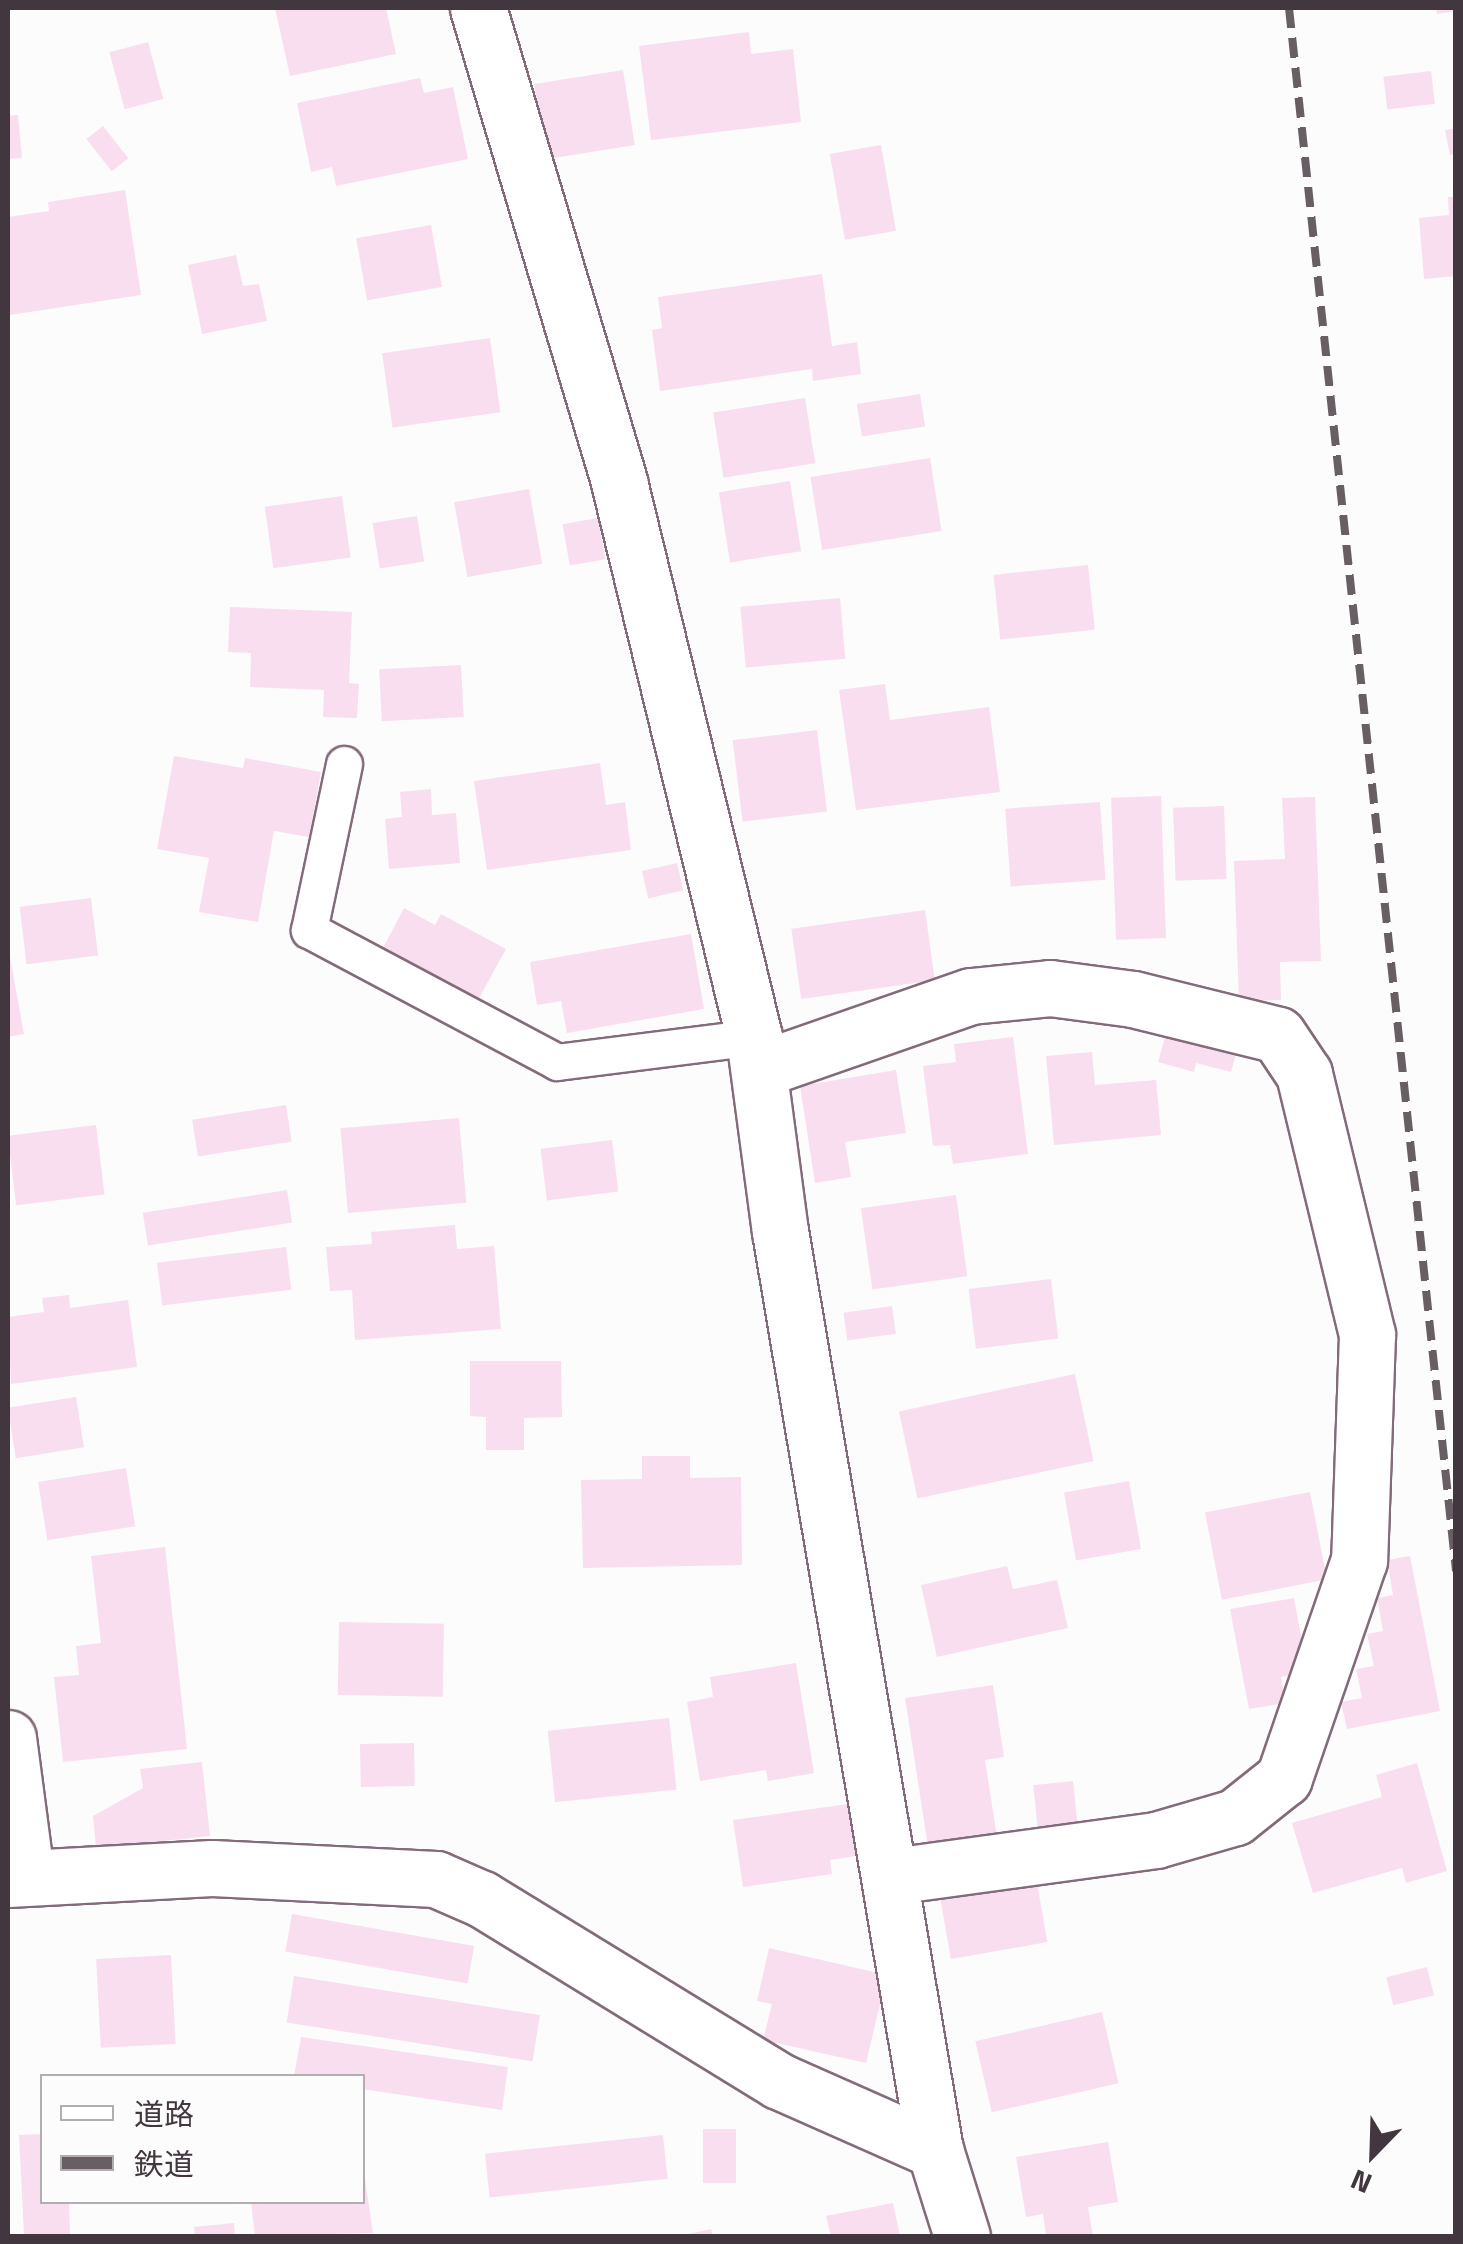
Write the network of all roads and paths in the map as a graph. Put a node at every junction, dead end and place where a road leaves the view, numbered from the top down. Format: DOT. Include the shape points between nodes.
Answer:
graph roads {
  1 [pos="478,8"];
  2 [pos="344,764"];
  3 [pos="758,1053"];
  4 [pos="8,1738"];
  5 [pos="894,1876"];
  6 [pos="17,1877"];
  7 [pos="935,2150"];
  8 [pos="962,2236"];
  1 -- 3 [label="street" via="620,482"];
  2 -- 3 [label="lane" via="310,930 557,1062"];
  3 -- 5 [label="street" via="780,1230"];
  3 -- 5 [label="street" via="971,996 1050,988 1133,999 1278,1034 1304,1074 1367,1335 1359,1560 1284,1778 1235,1817 1156,1840"];
  4 -- 6 [label="street"];
  5 -- 7 [label="street"];
  6 -- 7 [label="street" via="212,1868 436,1879 482,1899 779,2081"];
  7 -- 8 [label="street"];
}
